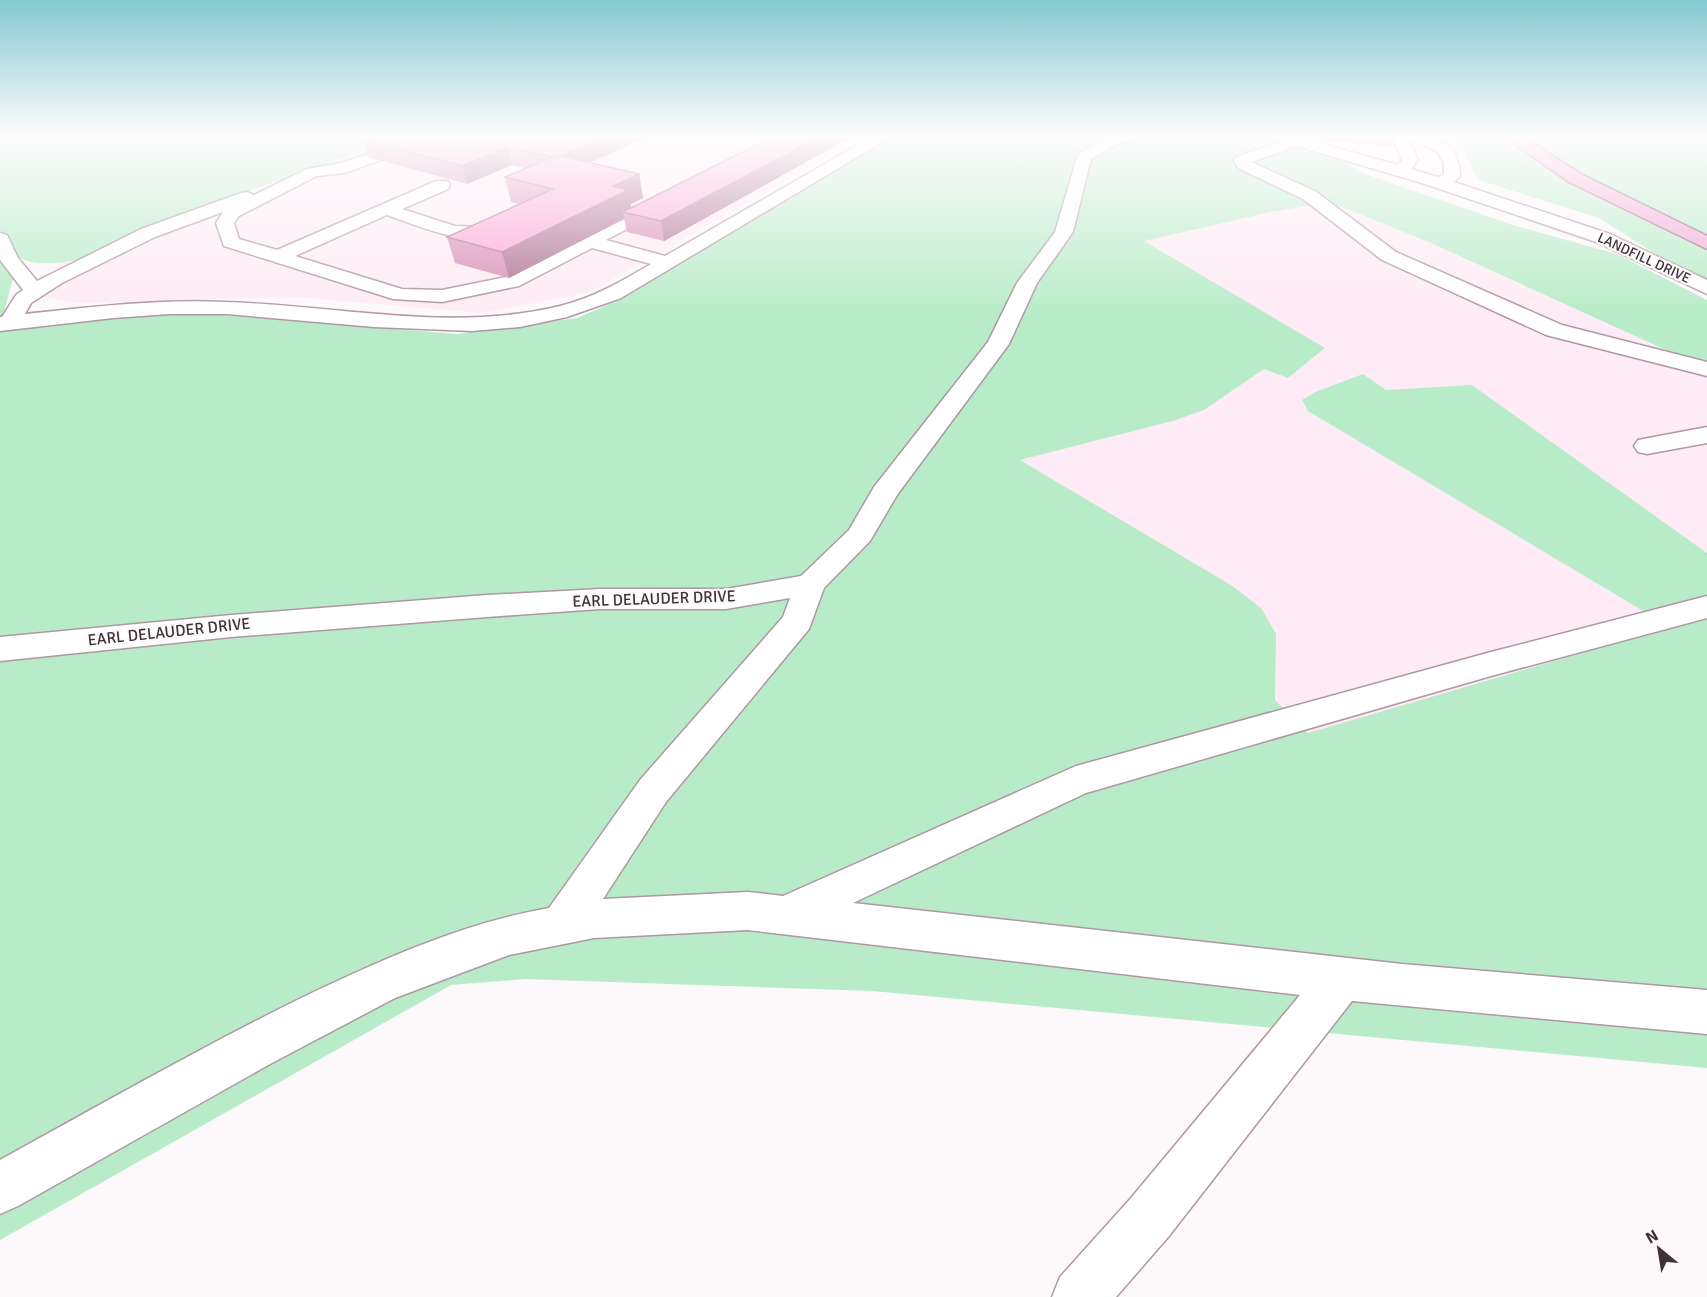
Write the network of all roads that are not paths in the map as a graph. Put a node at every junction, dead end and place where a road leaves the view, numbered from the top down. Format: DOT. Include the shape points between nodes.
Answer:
graph roads {
  1 [pos="249,196"];
  2 [pos="265,196"];
  3 [pos="417,196"];
  4 [pos="670,196"];
  5 [pos="783,196"];
  6 [pos="1074,196"];
  7 [pos="1310,196"];
  8 [pos="1477,196"];
  9 [pos="1611,196"];
  10 [pos="386,209"];
  11 [pos="507,231"];
  12 [pos="0,239"];
  13 [pos="182,239"];
  14 [pos="591,242"];
  15 [pos="1707,243"];
  16 [pos="120,247"];
  17 [pos="277,257"];
  18 [pos="668,263"];
  19 [pos="1707,288"];
  20 [pos="33,291"];
  21 [pos="5,323"];
  22 [pos="1707,369"];
  23 [pos="1707,435"];
  24 [pos="1647,446"];
  25 [pos="810,584"];
  26 [pos="1705,612"];
  27 [pos="0,649"];
  28 [pos="784,915"];
  29 [pos="562,925"];
  30 [pos="1342,978"];
  31 [pos="1707,1012"];
  32 [pos="0,1188"];
  33 [pos="1080,1297"];
  1 -- 16 [label="street"];
  2 -- 17 [label="street" via="232,212 225,223 222,241"];
  3 -- 10 [label="street"];
  4 -- 14 [label="street" via="676,197"];
  5 -- 18 [label="street"];
  6 -- 25 [label="street" via="1064,232 1027,283 998,344 884,493 860,535"];
  7 -- 22 [label="street" via="1389,256 1533,321 1554,330"];
  8 -- 19 [label="street, LANDFILL DRIVE" via="1603,238"];
  9 -- 15 [label="main road"];
  10 -- 11 [label="street" via="456,234"];
  10 -- 17 [label="street"];
  12 -- 20 [label="street"];
  13 -- 16 [label="street"];
  14 -- 17 [label="street" via="512,282 442,296 400,295"];
  14 -- 18 [label="street"];
  16 -- 20 [label="street"];
  18 -- 21 [label="street" via="614,294 582,307 499,324 447,326 191,308"];
  20 -- 21 [label="street"];
  23 -- 24 [label="street"];
  25 -- 27 [label="street, EARL DELAUDER DRIVE" via="726,599 600,599 487,606"];
  25 -- 29 [label="street" via="798,621 653,791"];
  26 -- 28 [label="street" via="1502,661 1076,781"];
  28 -- 29 [label="street" via="748,911 594,919"];
  28 -- 30 [label="street"];
  29 -- 32 [label="street" via="509,935 381,981 253,1047"];
  30 -- 31 [label="street"];
  30 -- 33 [label="street" via="1150,1217"];
}
